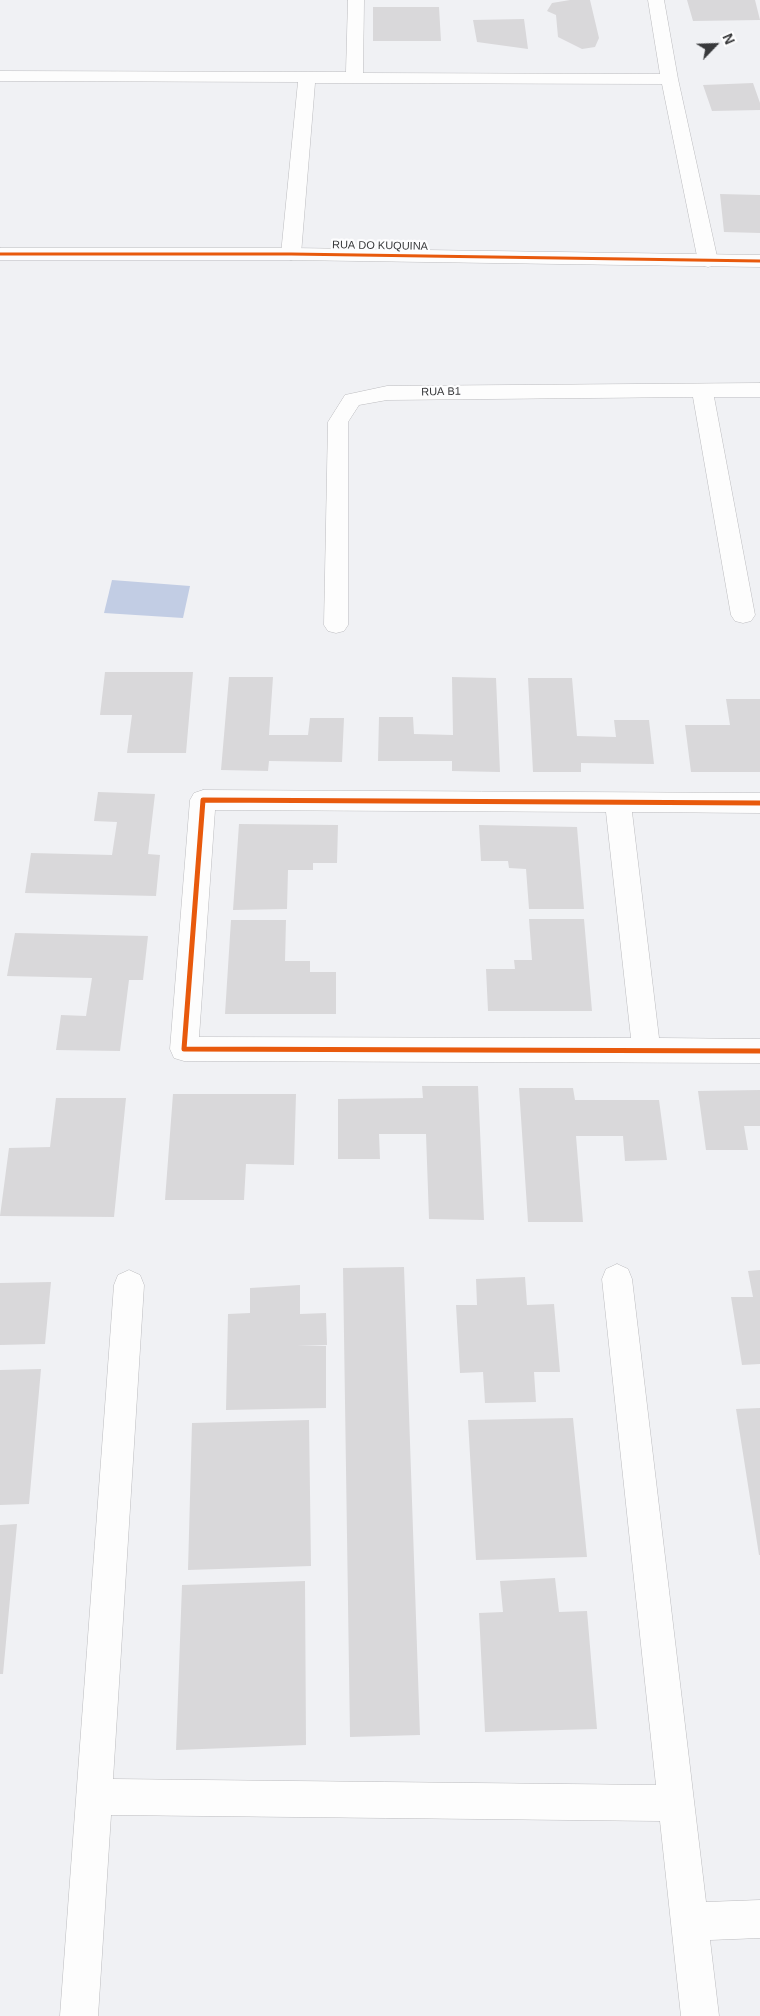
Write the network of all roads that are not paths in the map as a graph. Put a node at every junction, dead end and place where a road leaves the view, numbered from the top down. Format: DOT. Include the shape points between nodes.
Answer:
graph roads {
  1 [pos="356,0"];
  2 [pos="656,0"];
  3 [pos="0,76"];
  4 [pos="354,77"];
  5 [pos="307,78"];
  6 [pos="669,79"];
  7 [pos="0,254"];
  8 [pos="291,254"];
  9 [pos="708,260"];
  10 [pos="760,261"];
  11 [pos="702,390"];
  12 [pos="760,390"];
  13 [pos="743,615"];
  14 [pos="336,626"];
  15 [pos="760,803"];
  16 [pos="618,804"];
  17 [pos="760,1051"];
  18 [pos="648,1052"];
  19 [pos="617,1279"];
  20 [pos="129,1285"];
  21 [pos="94,1797"];
  22 [pos="676,1803"];
  23 [pos="760,1919"];
  24 [pos="689,1922"];
  25 [pos="79,2016"];
  26 [pos="700,2016"];
  1 -- 4 [label="street"];
  2 -- 6 [label="street"];
  3 -- 5 [label="street"];
  4 -- 5 [label="street"];
  4 -- 6 [label="street"];
  5 -- 8 [label="street"];
  6 -- 9 [label="street"];
  7 -- 8 [label="street, RUA DO KUQUINA"];
  8 -- 9 [label="street, RUA DO KUQUINA"];
  9 -- 10 [label="street, RUA DO KUQUINA"];
  11 -- 12 [label="street, RUA B1"];
  11 -- 13 [label="street"];
  11 -- 14 [label="street, RUA B1" via="387,393 352,400 338,422"];
  15 -- 16 [label="street"];
  16 -- 18 [label="street"];
  16 -- 18 [label="street" via="203,800 184,1048"];
  17 -- 18 [label="street"];
  19 -- 22 [label="street"];
  20 -- 21 [label="street"];
  21 -- 22 [label="street"];
  21 -- 25 [label="street"];
  22 -- 24 [label="street"];
  23 -- 24 [label="street"];
  24 -- 26 [label="street"];
}
